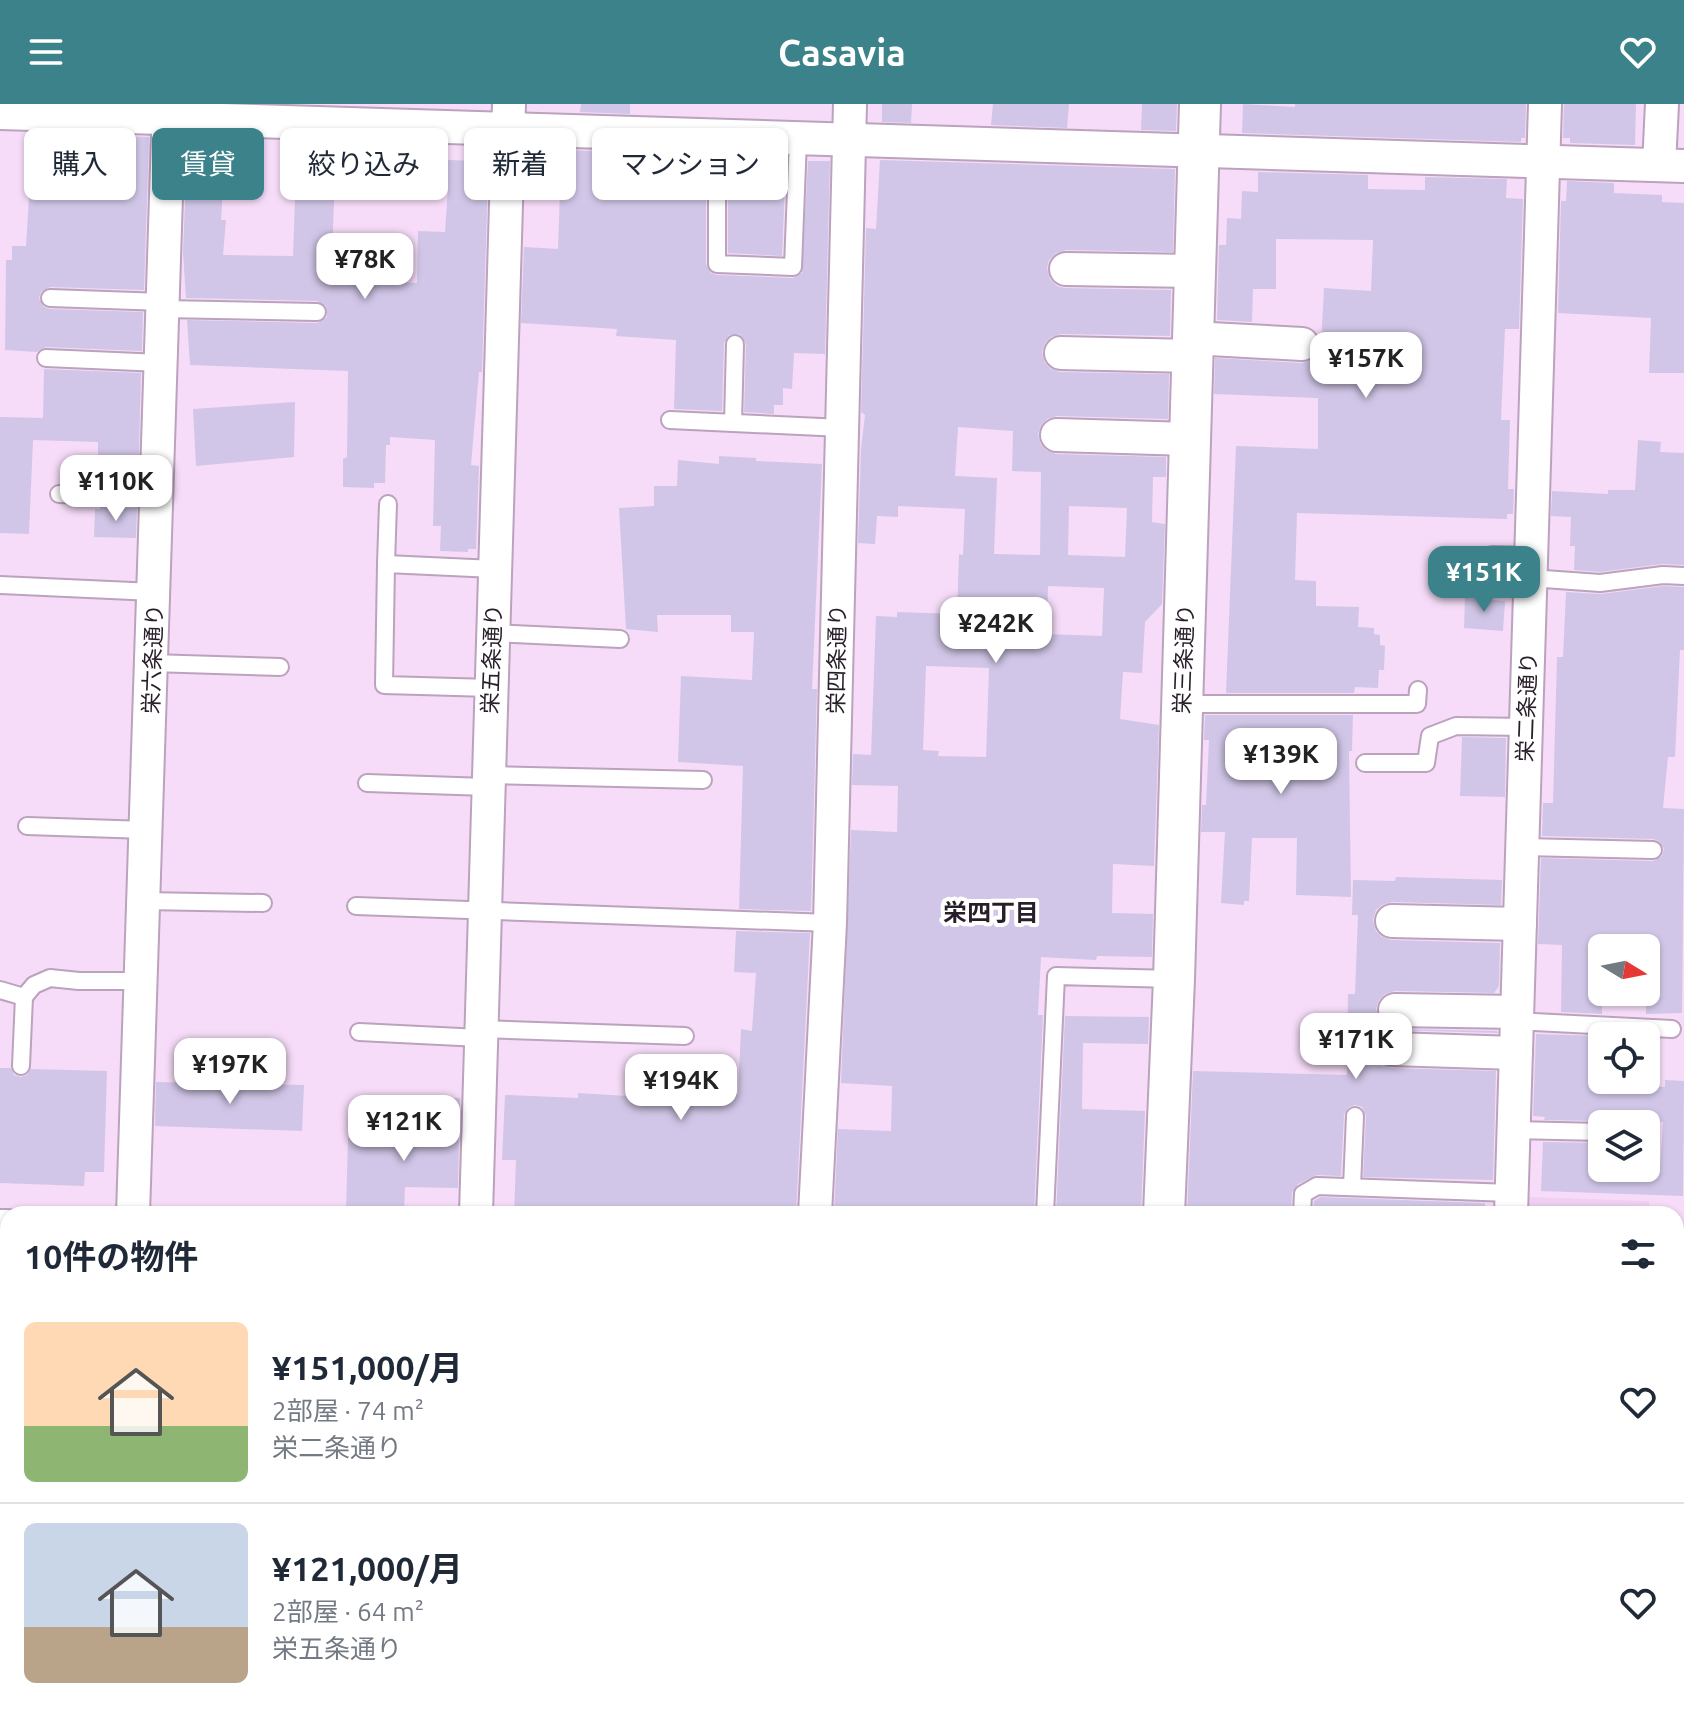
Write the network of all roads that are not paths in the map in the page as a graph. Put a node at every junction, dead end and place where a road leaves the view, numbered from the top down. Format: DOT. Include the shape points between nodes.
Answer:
graph roads {
  1 [pos="850,104"];
  2 [pos="1200,104"];
  3 [pos="1545,104"];
  4 [pos="1662,104"];
  5 [pos="169,111"];
  6 [pos="0,113"];
  7 [pos="508,116"];
  8 [pos="627,128"];
  9 [pos="788,139"];
  10 [pos="798,139"];
  11 [pos="849,141"];
  12 [pos="1197,152"];
  13 [pos="1543,162"];
  14 [pos="1672,165"];
  15 [pos="717,200"];
  16 [pos="1066,269"];
  17 [pos="1194,271"];
  18 [pos="50,298"];
  19 [pos="163,305"];
  20 [pos="317,312"];
  21 [pos="735,344"];
  22 [pos="1302,344"];
  23 [pos="1192,347"];
  24 [pos="1061,353"];
  25 [pos="46,358"];
  26 [pos="161,363"];
  27 [pos="670,420"];
  28 [pos="733,423"];
  29 [pos="842,428"];
  30 [pos="1057,435"];
  31 [pos="1189,439"];
  32 [pos="59,494"];
  33 [pos="157,498"];
  34 [pos="388,504"];
  35 [pos="1492,555"];
  36 [pos="386,564"];
  37 [pos="1531,567"];
  38 [pos="494,569"];
  39 [pos="1684,576"];
  40 [pos="0,585"];
  41 [pos="154,592"];
  42 [pos="492,633"];
  43 [pos="620,639"];
  44 [pos="151,663"];
  45 [pos="280,667"];
  46 [pos="491,688"];
  47 [pos="1418,690"];
  48 [pos="1182,704"];
  49 [pos="1526,727"];
  50 [pos="1365,763"];
  51 [pos="703,780"];
  52 [pos="488,781"];
  53 [pos="367,783"];
  54 [pos="27,826"];
  55 [pos="146,830"];
  56 [pos="1515,847"];
  57 [pos="1653,850"];
  58 [pos="144,901"];
  59 [pos="263,903"];
  60 [pos="356,906"];
  61 [pos="484,910"];
  62 [pos="1392,921"];
  63 [pos="830,923"];
  64 [pos="1520,924"];
  65 [pos="1174,979"];
  66 [pos="140,981"];
  67 [pos="0,990"];
  68 [pos="24,997"];
  69 [pos="1395,1010"];
  70 [pos="1517,1016"];
  71 [pos="1672,1029"];
  72 [pos="359,1032"];
  73 [pos="480,1033"];
  74 [pos="685,1036"];
  75 [pos="1392,1049"];
  76 [pos="1516,1053"];
  77 [pos="21,1066"];
  78 [pos="1355,1116"];
  79 [pos="1513,1130"];
  80 [pos="1588,1132"];
  81 [pos="1352,1187"];
  82 [pos="1511,1204"];
  83 [pos="133,1206"];
  84 [pos="476,1206"];
  85 [pos="815,1206"];
  86 [pos="1045,1206"];
  87 [pos="1164,1206"];
  88 [pos="1302,1206"];
  1 -- 11 [label="street, 栄四条通り"];
  2 -- 12 [label="street, 栄三条通り"];
  3 -- 13 [label="street, 栄二条通り"];
  4 -- 14 [label="street"];
  5 -- 6 [label="street"];
  5 -- 7 [label="street"];
  5 -- 19 [label="street, 栄六条通り"];
  7 -- 8 [label="street"];
  7 -- 38 [label="street, 栄五条通り"];
  9 -- 10 [label="street"];
  10 -- 11 [label="street"];
  10 -- 15 [label="lane" via="793,267 717,264"];
  11 -- 12 [label="street"];
  11 -- 29 [label="street, 栄四条通り"];
  12 -- 13 [label="street"];
  12 -- 17 [label="street, 栄三条通り"];
  13 -- 14 [label="street"];
  13 -- 37 [label="street, 栄二条通り"];
  16 -- 17 [label="street"];
  17 -- 23 [label="street, 栄三条通り"];
  18 -- 19 [label="lane"];
  19 -- 20 [label="lane"];
  19 -- 26 [label="street, 栄六条通り"];
  21 -- 28 [label="lane"];
  22 -- 23 [label="street"];
  23 -- 24 [label="street"];
  23 -- 31 [label="street, 栄三条通り"];
  25 -- 26 [label="lane"];
  26 -- 33 [label="street, 栄六条通り"];
  27 -- 28 [label="lane"];
  28 -- 29 [label="lane"];
  29 -- 63 [label="street, 栄四条通り"];
  30 -- 31 [label="street"];
  31 -- 48 [label="street, 栄三条通り"];
  32 -- 33 [label="lane"];
  33 -- 41 [label="street, 栄六条通り"];
  34 -- 36 [label="lane"];
  35 -- 37 [label="lane"];
  36 -- 38 [label="lane"];
  36 -- 46 [label="lane" via="384,685"];
  37 -- 39 [label="lane" via="1600,583"];
  37 -- 49 [label="street, 栄二条通り"];
  38 -- 42 [label="street, 栄五条通り"];
  40 -- 41 [label="lane"];
  41 -- 44 [label="street, 栄六条通り"];
  42 -- 43 [label="lane"];
  42 -- 46 [label="street, 栄五条通り"];
  44 -- 45 [label="lane"];
  44 -- 55 [label="street, 栄六条通り"];
  46 -- 52 [label="street, 栄五条通り"];
  47 -- 48 [label="lane" via="1417,704"];
  48 -- 65 [label="street, 栄三条通り"];
  49 -- 50 [label="lane" via="1456,726 1430,736 1426,763"];
  49 -- 56 [label="street, 栄二条通り"];
  51 -- 52 [label="lane"];
  52 -- 53 [label="lane"];
  52 -- 61 [label="street, 栄五条通り"];
  54 -- 55 [label="lane"];
  55 -- 58 [label="street, 栄六条通り"];
  56 -- 57 [label="lane"];
  56 -- 64 [label="street, 栄二条通り"];
  58 -- 59 [label="lane"];
  58 -- 66 [label="street, 栄六条通り"];
  60 -- 61 [label="lane"];
  61 -- 63 [label="lane"];
  61 -- 73 [label="street, 栄五条通り"];
  62 -- 64 [label="street"];
  63 -- 85 [label="street, 栄四条通り"];
  64 -- 70 [label="street, 栄二条通り"];
  65 -- 86 [label="lane" via="1056,976"];
  65 -- 87 [label="street, 栄三条通り"];
  66 -- 68 [label="lane" via="50,978"];
  66 -- 83 [label="street, 栄六条通り"];
  67 -- 68 [label="lane"];
  68 -- 77 [label="lane"];
  69 -- 70 [label="street"];
  70 -- 71 [label="lane"];
  70 -- 76 [label="street, 栄二条通り"];
  72 -- 73 [label="lane"];
  73 -- 74 [label="lane"];
  73 -- 84 [label="street, 栄五条通り"];
  75 -- 76 [label="street"];
  76 -- 79 [label="street, 栄二条通り"];
  78 -- 81 [label="lane"];
  79 -- 80 [label="lane"];
  79 -- 82 [label="street, 栄二条通り"];
  81 -- 82 [label="lane"];
  81 -- 88 [label="lane" via="1317,1186 1303,1194"];
}
